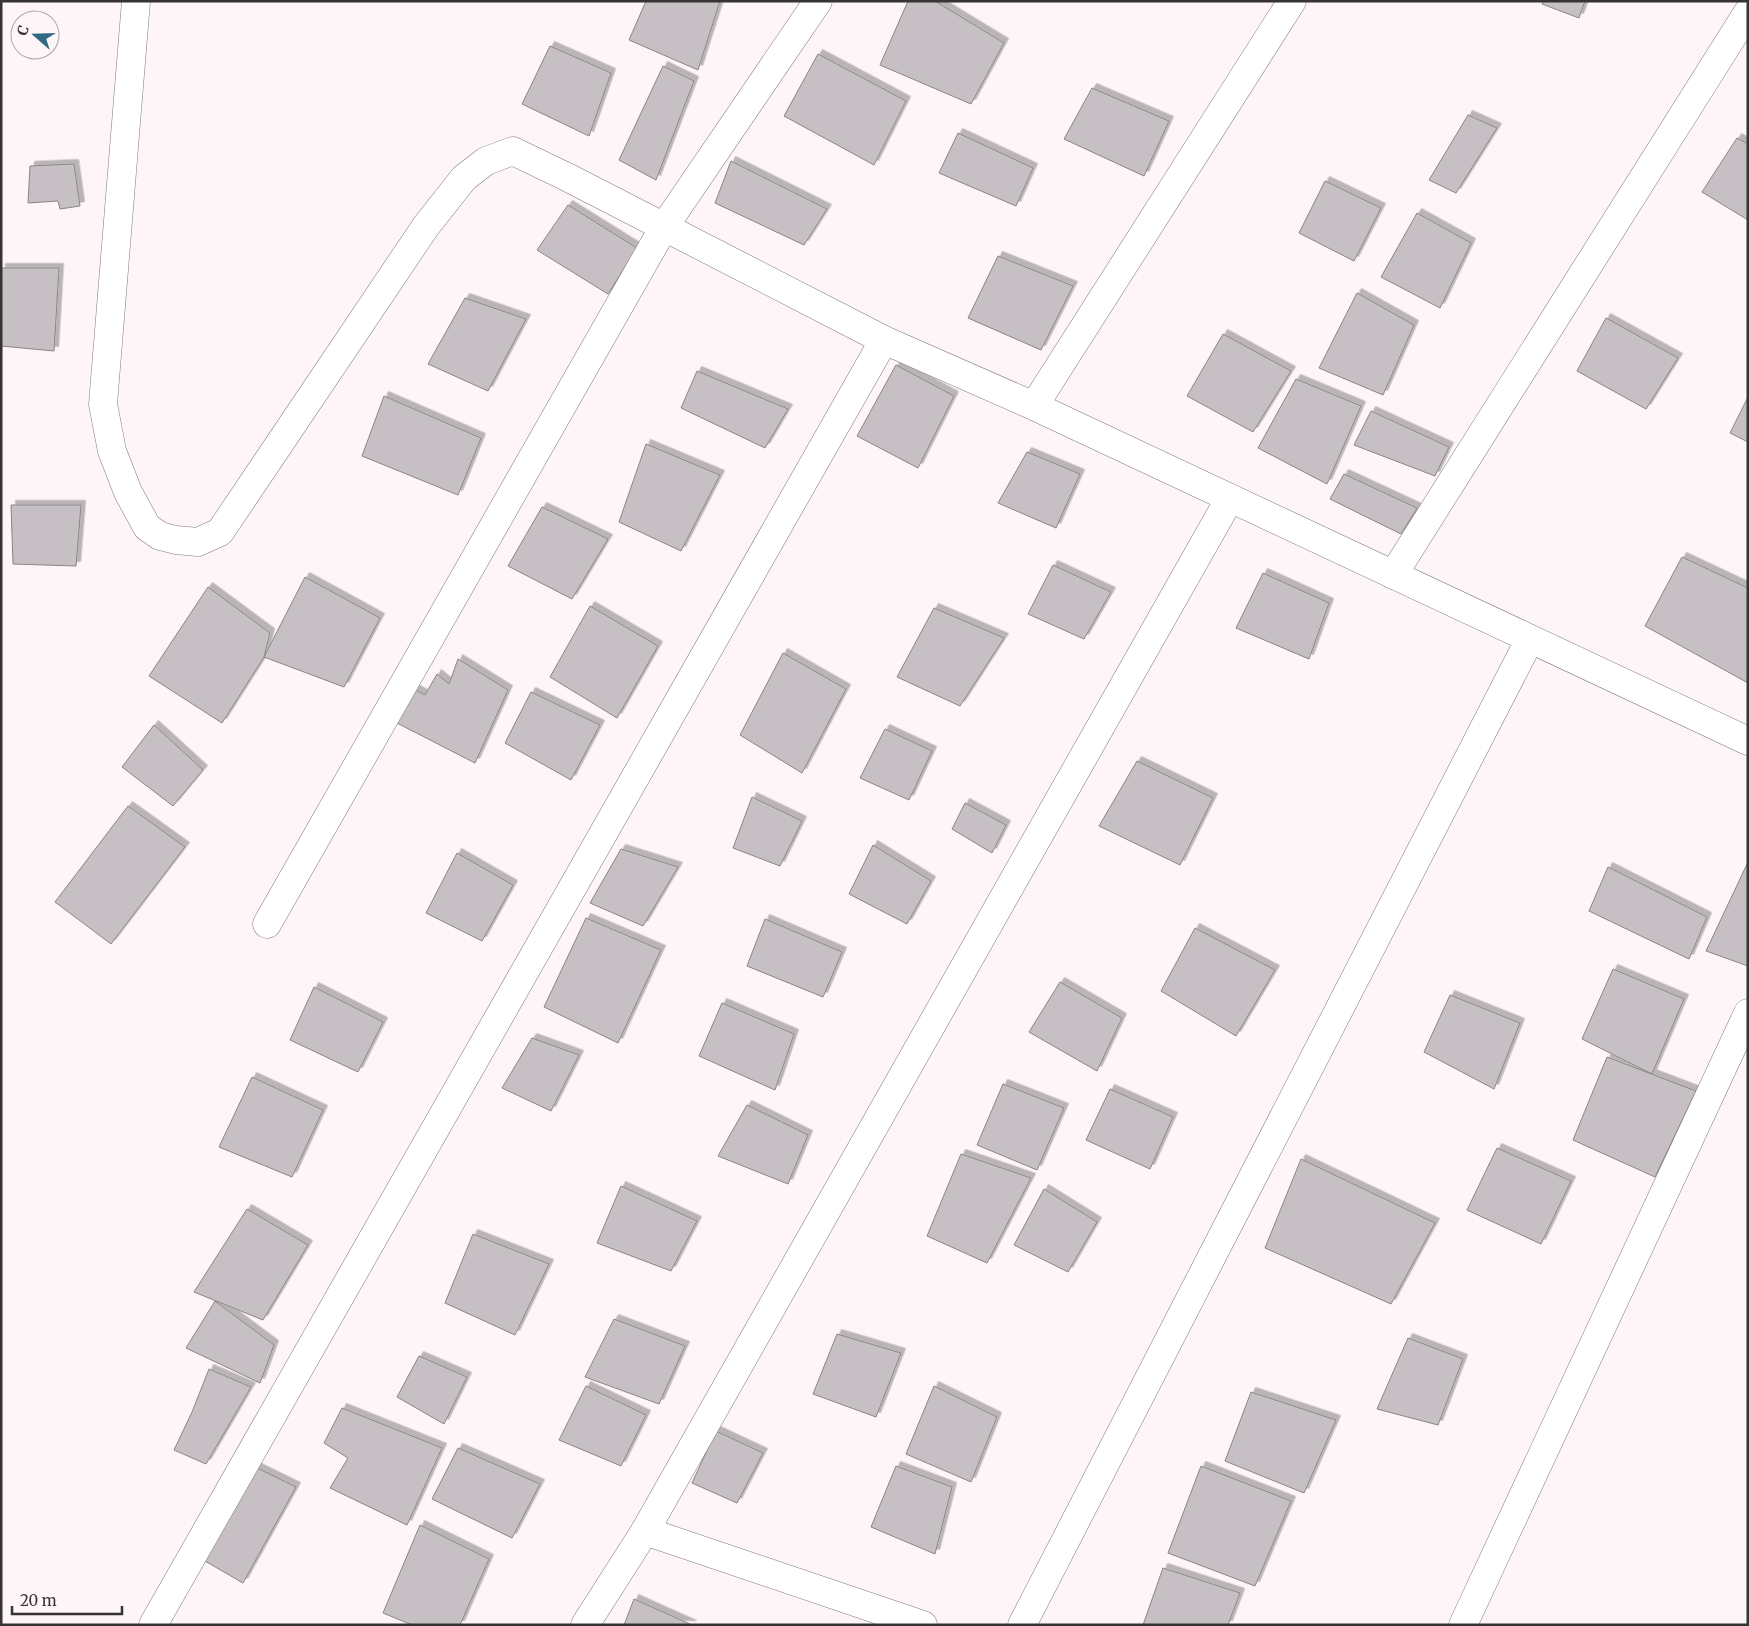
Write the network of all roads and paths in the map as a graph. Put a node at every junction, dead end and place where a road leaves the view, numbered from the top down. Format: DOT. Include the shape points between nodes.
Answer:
graph roads {
  1 [pos="136,1"];
  2 [pos="818,1"];
  3 [pos="1292,1"];
  4 [pos="1748,12"];
  5 [pos="664,227"];
  6 [pos="884,340"];
  7 [pos="1034,406"];
  8 [pos="1230,498"];
  9 [pos="1393,575"];
  10 [pos="1530,639"];
  11 [pos="1748,742"];
  12 [pos="267,924"];
  13 [pos="1748,1014"];
  14 [pos="645,1531"];
  15 [pos="153,1625"];
  16 [pos="585,1625"];
  17 [pos="923,1625"];
  18 [pos="1022,1625"];
  19 [pos="1463,1625"];
  1 -- 5 [label="street" via="103,404 112,451 128,492 148,527 160,536 198,542 220,532 426,226 464,178 486,161 513,152"];
  2 -- 5 [label="street"];
  3 -- 7 [label="street"];
  4 -- 9 [label="street"];
  5 -- 6 [label="street"];
  5 -- 12 [label="street"];
  6 -- 7 [label="street"];
  6 -- 15 [label="street"];
  7 -- 8 [label="street"];
  8 -- 9 [label="street"];
  8 -- 14 [label="street"];
  9 -- 10 [label="street"];
  10 -- 11 [label="street"];
  10 -- 18 [label="street"];
  13 -- 19 [label="street"];
  14 -- 16 [label="street"];
  14 -- 17 [label="street"];
}
